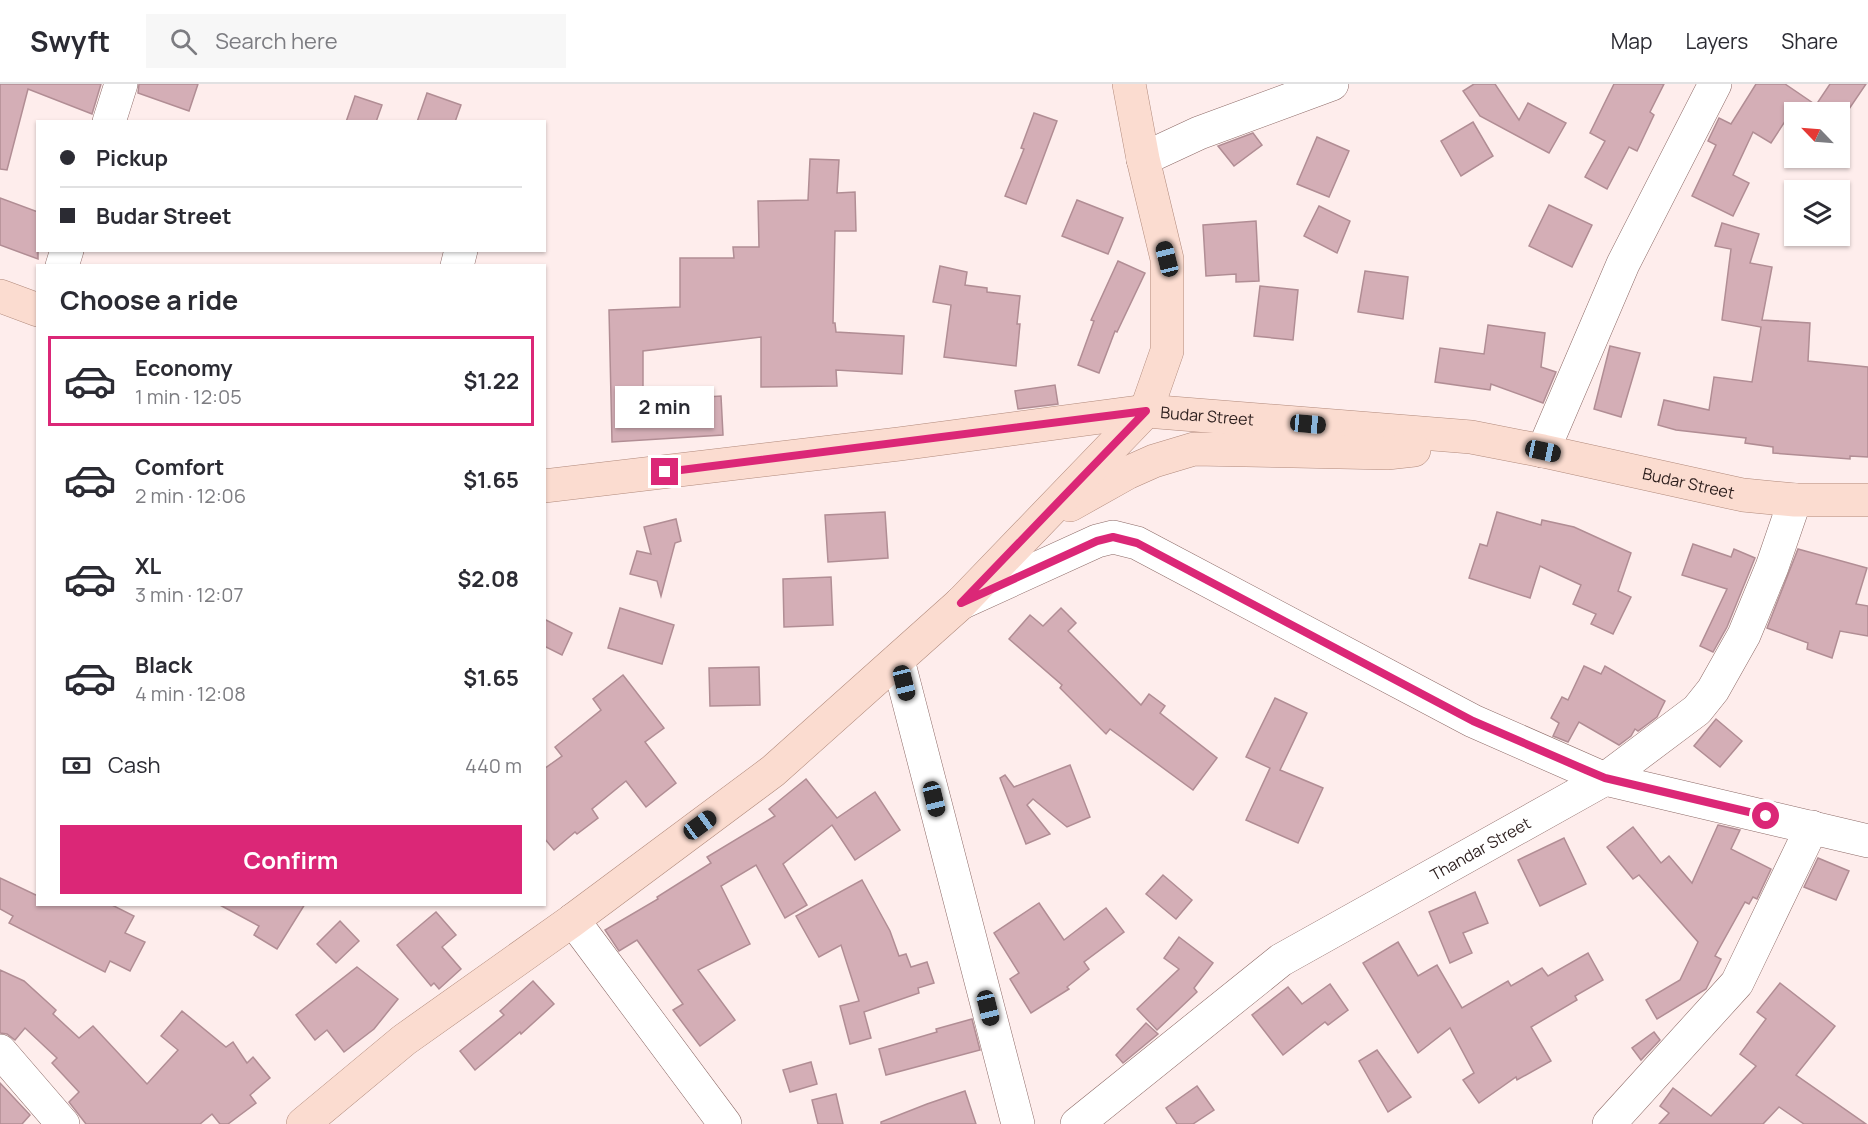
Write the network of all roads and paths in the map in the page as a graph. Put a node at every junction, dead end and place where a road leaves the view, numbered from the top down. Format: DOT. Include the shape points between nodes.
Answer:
graph roads {
  1 [pos="121,84"];
  2 [pos="1129,84"];
  3 [pos="1332,84"];
  4 [pos="1715,84"];
  5 [pos="110,120"];
  6 [pos="1143,159"];
  7 [pos="0,296"];
  8 [pos="36,309"];
  9 [pos="1146,411"];
  10 [pos="1471,437"];
  11 [pos="1543,451"];
  12 [pos="546,486"];
  13 [pos="1795,500"];
  14 [pos="1868,500"];
  15 [pos="1038,523"];
  16 [pos="961,603"];
  17 [pos="898,660"];
  18 [pos="1605,778"];
  19 [pos="1812,827"];
  20 [pos="1868,841"];
  21 [pos="573,920"];
  22 [pos="0,1051"];
  23 [pos="63,1124"];
  24 [pos="303,1124"];
  25 [pos="725,1124"];
  26 [pos="1018,1124"];
  27 [pos="1077,1124"];
  28 [pos="1610,1124"];
  1 -- 5 [label="street"];
  2 -- 6 [label="main road"];
  3 -- 6 [label="street" via="1199,133"];
  4 -- 11 [label="street" via="1623,264"];
  6 -- 9 [label="main road" via="1167,259 1167,351"];
  7 -- 8 [label="main road"];
  9 -- 10 [label="main road, Budar Street"];
  9 -- 12 [label="main road, Budar Street"];
  9 -- 15 [label="main road"];
  10 -- 11 [label="main road, Budar Street"];
  10 -- 15 [label="main road" via="1387,453 1194,449 1127,472"];
  11 -- 13 [label="main road, Budar Street" via="1743,495"];
  13 -- 14 [label="main road, Budar Street"];
  13 -- 18 [label="street, Thandar Street" via="1744,635 1713,690 1697,710"];
  15 -- 16 [label="main road"];
  16 -- 17 [label="main road"];
  16 -- 18 [label="street" via="1097,541 1113,537 1137,543 1473,721"];
  17 -- 21 [label="main road" via="773,771"];
  17 -- 26 [label="street"];
  18 -- 19 [label="street"];
  18 -- 27 [label="street, Thandar Street" via="1281,960"];
  19 -- 20 [label="street"];
  19 -- 28 [label="street" via="1737,983"];
  21 -- 24 [label="main road" via="404,1040"];
  21 -- 25 [label="street"];
  22 -- 23 [label="street"];
}
